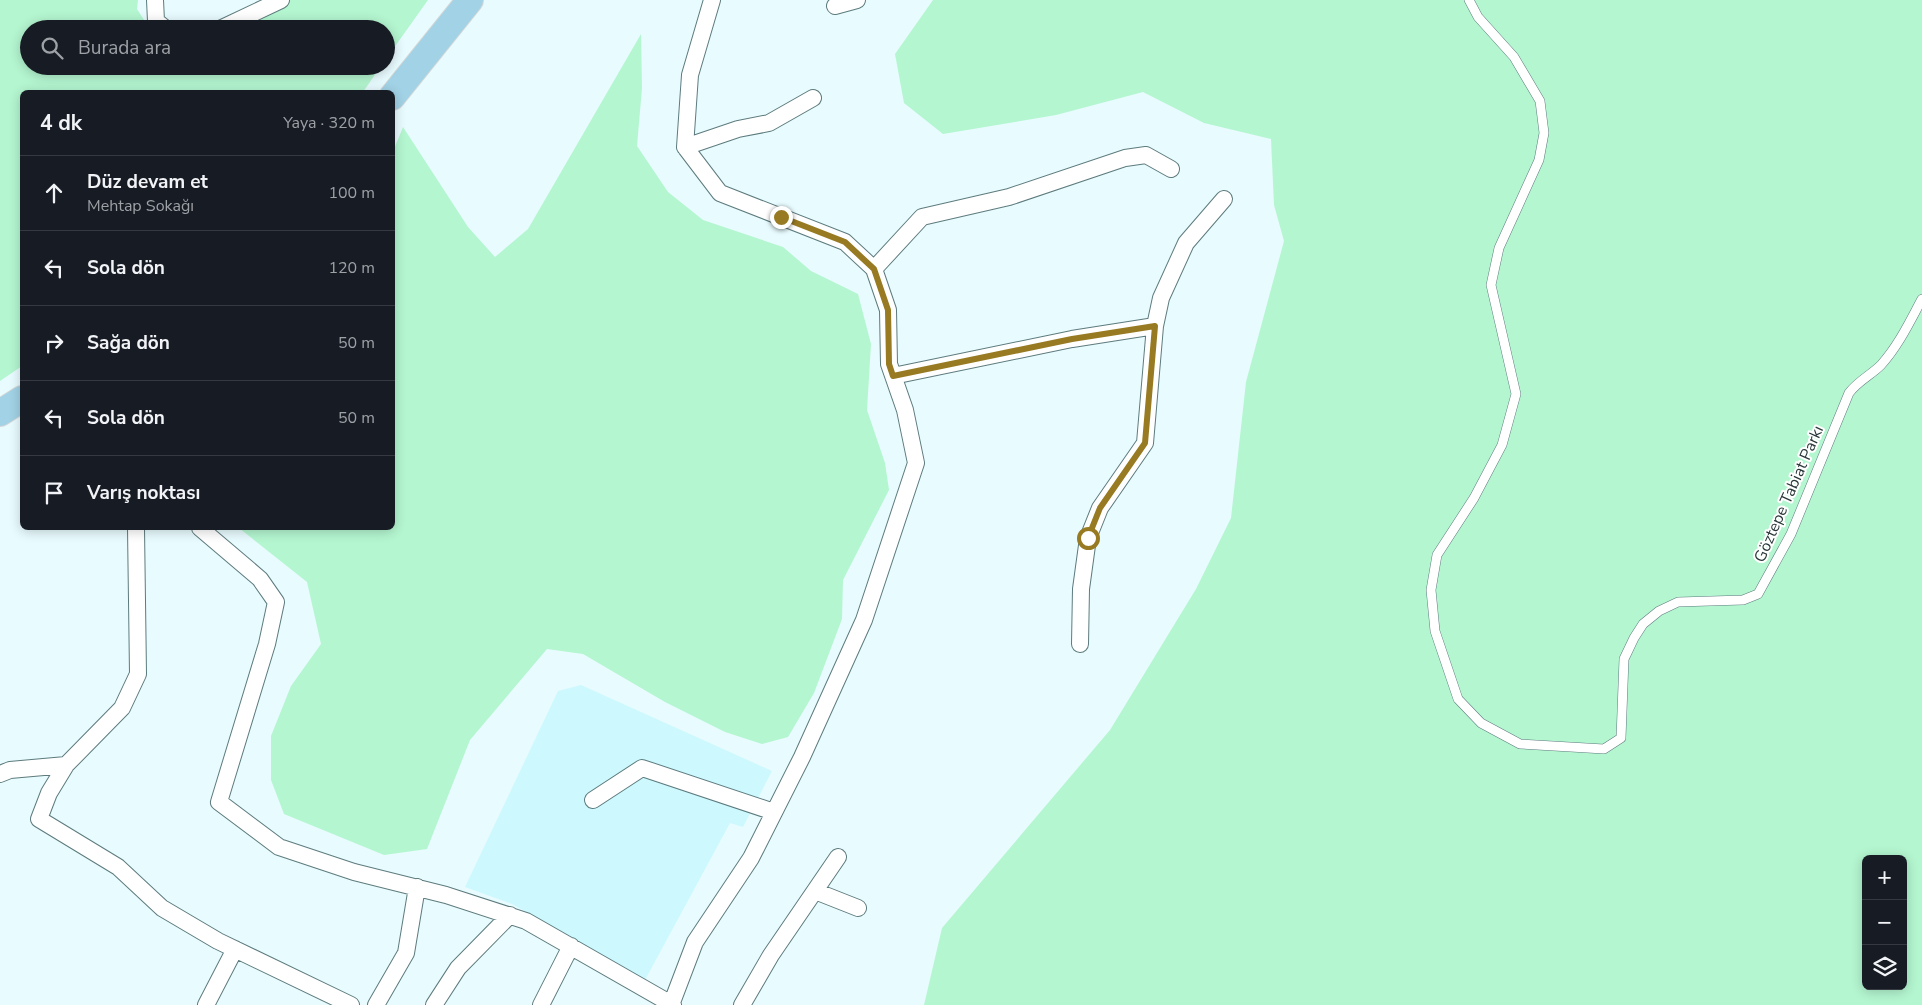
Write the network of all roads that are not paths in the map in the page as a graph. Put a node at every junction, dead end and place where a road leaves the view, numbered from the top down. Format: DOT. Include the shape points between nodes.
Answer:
graph roads {
  1 [pos="155,0"];
  2 [pos="281,0"];
  3 [pos="470,0"];
  4 [pos="712,0"];
  5 [pos="857,0"];
  6 [pos="1469,0"];
  7 [pos="836,6"];
  8 [pos="156,20"];
  9 [pos="239,20"];
  10 [pos="395,94"];
  11 [pos="813,98"];
  12 [pos="685,146"];
  13 [pos="1171,169"];
  14 [pos="1224,199"];
  15 [pos="874,269"];
  16 [pos="1922,298"];
  17 [pos="1155,326"];
  18 [pos="893,376"];
  19 [pos="20,400"];
  20 [pos="0,413"];
  21 [pos="136,530"];
  22 [pos="202,530"];
  23 [pos="1080,644"];
  24 [pos="66,765"];
  25 [pos="0,774"];
  26 [pos="593,800"];
  27 [pos="774,812"];
  28 [pos="838,857"];
  29 [pos="417,887"];
  30 [pos="815,891"];
  31 [pos="858,908"];
  32 [pos="510,915"];
  33 [pos="571,946"];
  34 [pos="235,949"];
  35 [pos="206,1005"];
  36 [pos="351,1005"];
  37 [pos="376,1005"];
  38 [pos="434,1005"];
  39 [pos="541,1005"];
  40 [pos="672,1005"];
  41 [pos="742,1005"];
  1 -- 8 [label="street"];
  2 -- 9 [label="street"];
  3 -- 10 [label="main road"];
  4 -- 12 [label="street" via="690,75"];
  5 -- 7 [label="street"];
  6 -- 16 [label="lane, Göztepe Tabiat Parkı" via="1478,17 1514,57 1540,101 1544,133 1539,160 1499,248 1491,285 1516,394 1502,445 1474,498 1437,555 1431,590 1435,630 1458,699 1477,720 1520,744 1604,749 1621,738 1624,659 1643,624 1678,602 1743,600 1758,594 1791,534 1849,393 1880,366 1906,331"];
  11 -- 12 [label="street" via="769,123"];
  12 -- 15 [label="street" via="720,193 845,242"];
  13 -- 15 [label="street" via="1146,155 1124,158 1009,197 922,217"];
  14 -- 17 [label="street" via="1186,243 1161,298"];
  15 -- 18 [label="street" via="888,310 889,364"];
  17 -- 18 [label="street" via="1072,339"];
  17 -- 23 [label="street" via="1145,443 1100,508 1088,538 1081,589"];
  18 -- 27 [label="street" via="905,410 916,463 864,620"];
  19 -- 20 [label="main road"];
  21 -- 24 [label="street" via="138,674 122,708"];
  22 -- 29 [label="street" via="260,579 276,602 267,644 219,802 279,847 354,872"];
  24 -- 25 [label="street" via="10,770"];
  24 -- 34 [label="street" via="49,793 39,819 118,867 162,908"];
  26 -- 27 [label="street" via="642,768"];
  27 -- 40 [label="street" via="751,858 695,942"];
  28 -- 30 [label="street"];
  29 -- 32 [label="street"];
  29 -- 37 [label="street" via="406,953"];
  30 -- 31 [label="street"];
  30 -- 41 [label="street" via="771,954"];
  32 -- 33 [label="street"];
  32 -- 38 [label="street" via="458,968"];
  33 -- 39 [label="street"];
  33 -- 40 [label="street"];
  34 -- 35 [label="street"];
  34 -- 36 [label="street"];
}
